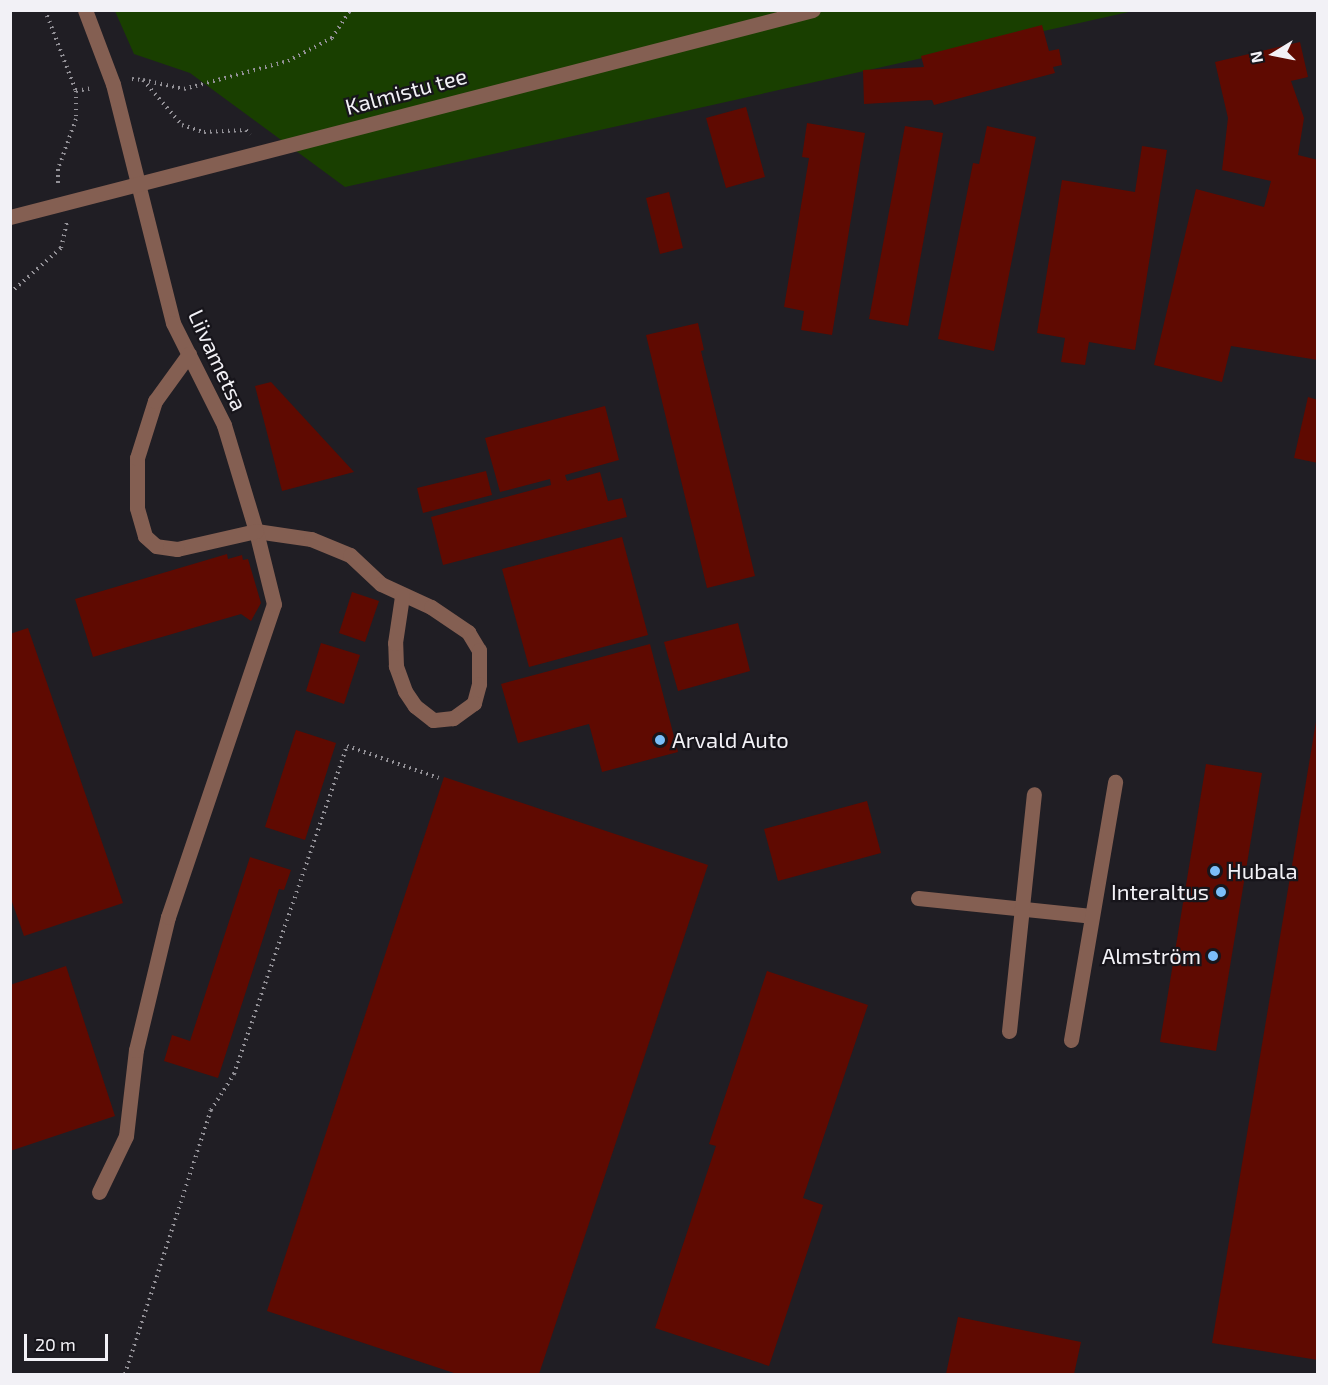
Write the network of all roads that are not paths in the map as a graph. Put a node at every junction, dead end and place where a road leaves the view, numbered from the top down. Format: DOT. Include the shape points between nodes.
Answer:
graph roads {
  1 [pos="85,10"];
  2 [pos="813,10"];
  3 [pos="141,186"];
  4 [pos="10,217"];
  5 [pos="189,354"];
  6 [pos="256,531"];
  7 [pos="402,596"];
  8 [pos="1114,783"];
  9 [pos="1034,795"];
  10 [pos="918,898"];
  11 [pos="1023,909"];
  12 [pos="1091,916"];
  13 [pos="1009,1031"];
  14 [pos="1071,1040"];
  15 [pos="99,1192"];
  1 -- 3 [label="street, Liivametsa" via="113,84"];
  2 -- 3 [label="street, Kalmistu tee"];
  3 -- 4 [label="street, Kalmistu tee"];
  3 -- 5 [label="street, Liivametsa" via="173,323"];
  5 -- 6 [label="street, Liivametsa" via="224,425"];
  5 -- 6 [label="street" via="155,401 137,458 137,508 145,536 156,546 177,549"];
  6 -- 7 [label="street" via="311,539 350,555 381,584"];
  6 -- 15 [label="street, Liivametsa" via="274,604 168,917 136,1050 126,1136"];
  7 -- 7 [label="street" via="431,607 468,632 479,650 479,684 474,703 453,718 433,720 415,706 405,691 396,666 395,643"];
  8 -- 12 [label="street"];
  9 -- 11 [label="street"];
  10 -- 11 [label="street"];
  11 -- 12 [label="street"];
  11 -- 13 [label="street"];
  12 -- 14 [label="street"];
}
